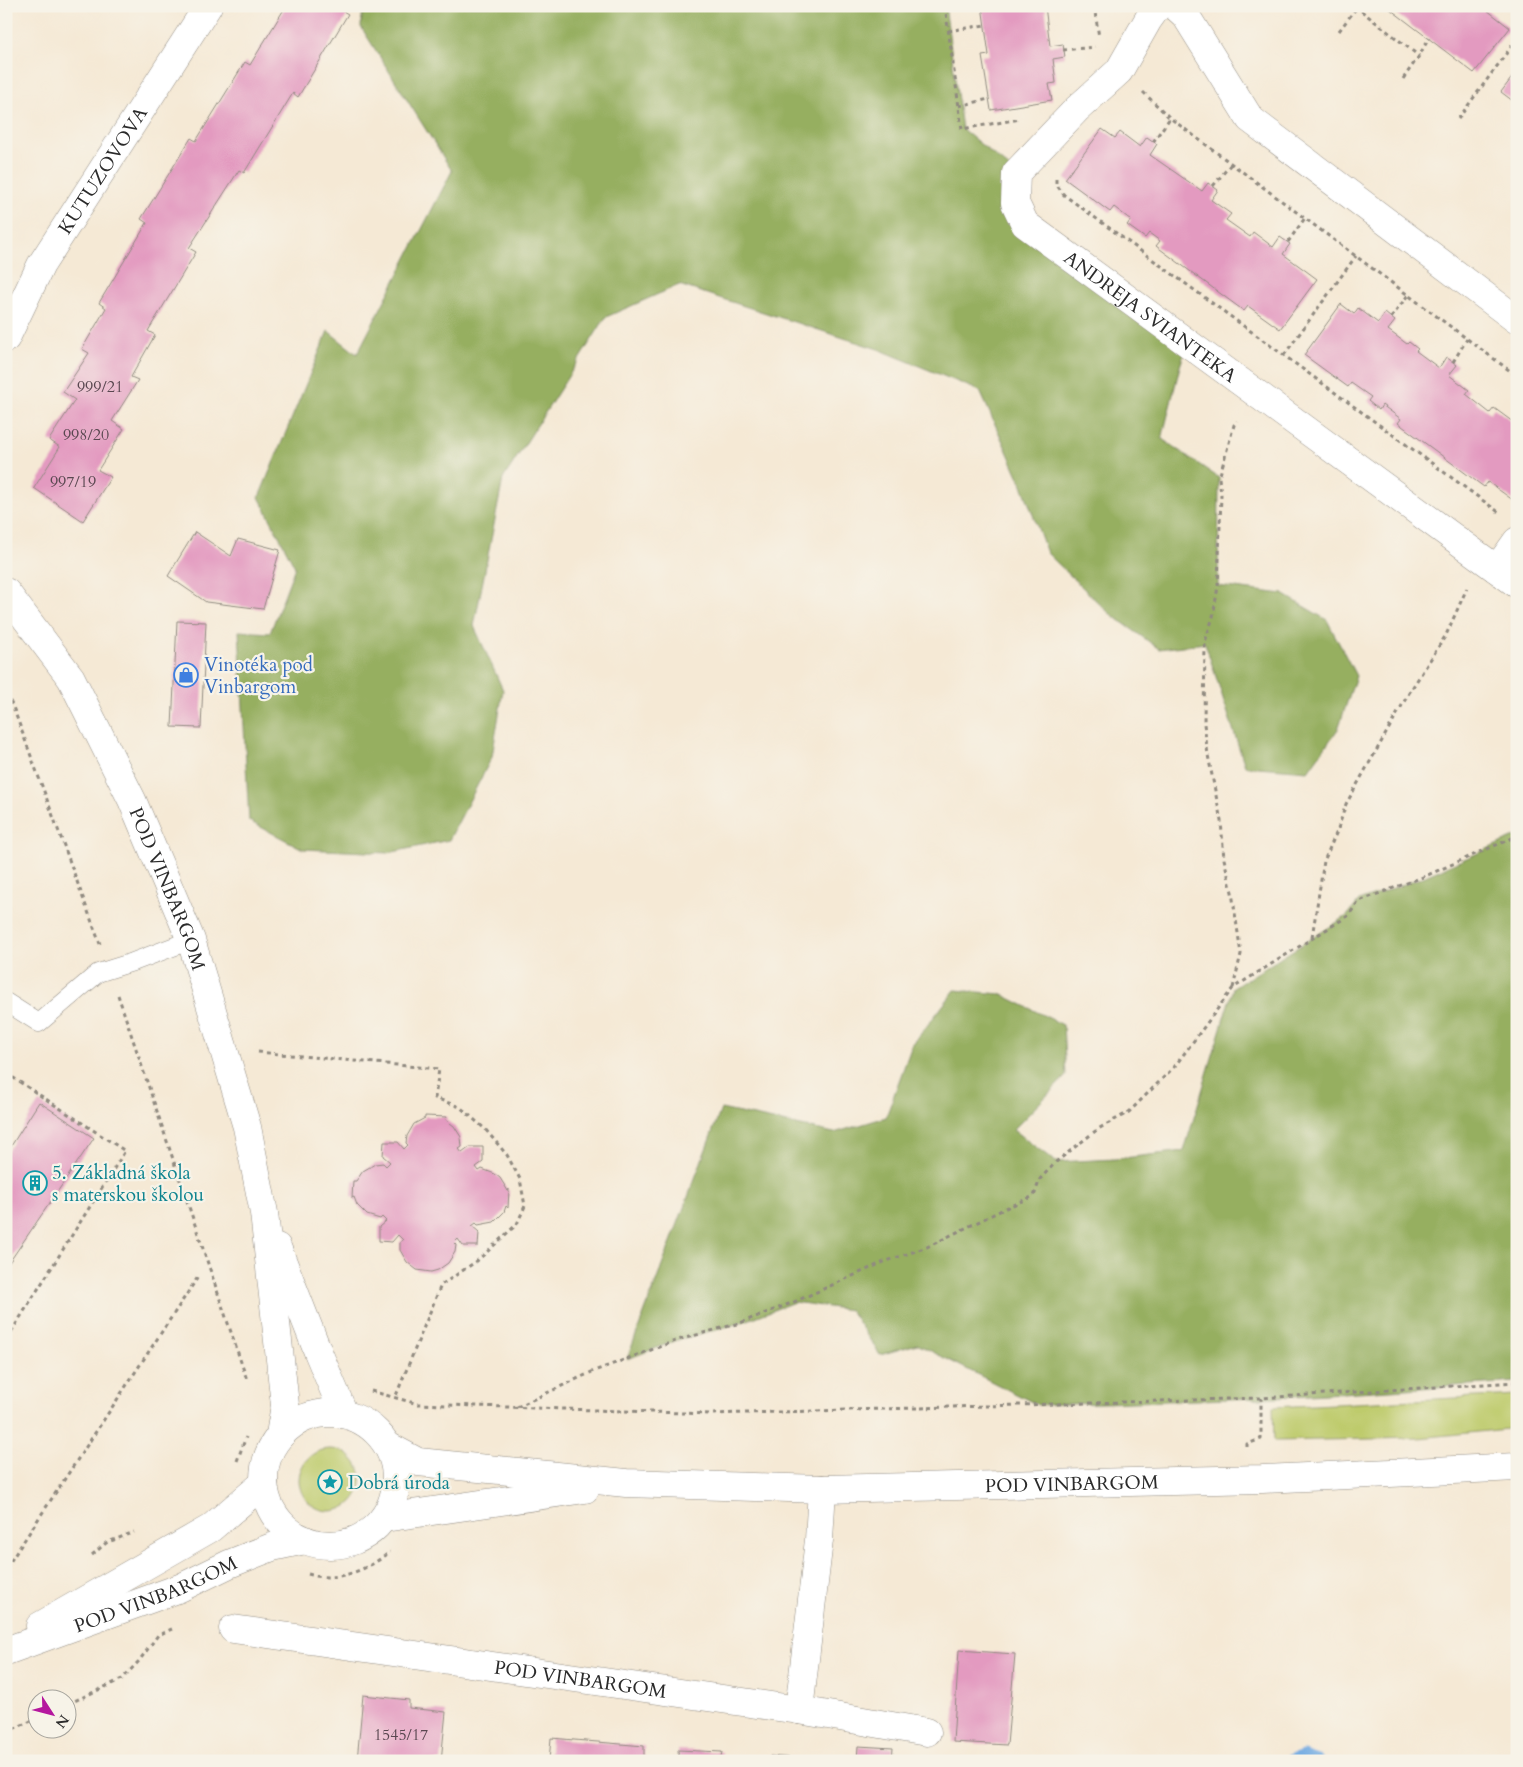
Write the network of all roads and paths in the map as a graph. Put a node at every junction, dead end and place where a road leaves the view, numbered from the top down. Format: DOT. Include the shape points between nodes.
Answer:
graph roads {
  1 [pos="945,6"];
  2 [pos="1158,6"];
  3 [pos="1175,6"];
  4 [pos="206,7"];
  5 [pos="1357,7"];
  6 [pos="985,24"];
  7 [pos="948,31"];
  8 [pos="1339,31"];
  9 [pos="1428,38"];
  10 [pos="1517,39"];
  11 [pos="1100,46"];
  12 [pos="1064,50"];
  13 [pos="1419,56"];
  14 [pos="1119,71"];
  15 [pos="1403,79"];
  16 [pos="989,99"];
  17 [pos="959,106"];
  18 [pos="1077,109"];
  19 [pos="1170,118"];
  20 [pos="1458,119"];
  21 [pos="1153,142"];
  22 [pos="1231,164"];
  23 [pos="1055,174"];
  24 [pos="1213,186"];
  25 [pos="1305,218"];
  26 [pos="1288,242"];
  27 [pos="1356,256"];
  28 [pos="1408,295"];
  29 [pos="1391,318"];
  30 [pos="1517,320"];
  31 [pos="6,338"];
  32 [pos="1467,339"];
  33 [pos="1284,355"];
  34 [pos="1453,362"];
  35 [pos="1517,376"];
  36 [pos="1256,393"];
  37 [pos="1501,514"];
  38 [pos="1517,541"];
  39 [pos="1498,570"];
  40 [pos="6,592"];
  41 [pos="6,694"];
  42 [pos="1517,836"];
  43 [pos="1312,937"];
  44 [pos="191,940"];
  45 [pos="109,970"];
  46 [pos="1233,988"];
  47 [pos="6,1002"];
  48 [pos="255,1052"];
  49 [pos="6,1073"];
  50 [pos="264,1213"];
  51 [pos="198,1277"];
  52 [pos="6,1340"];
  53 [pos="1517,1382"];
  54 [pos="249,1384"];
  55 [pos="366,1390"];
  56 [pos="395,1398"];
  57 [pos="1261,1398"];
  58 [pos="516,1407"];
  59 [pos="344,1414"];
  60 [pos="280,1435"];
  61 [pos="246,1436"];
  62 [pos="1261,1439"];
  63 [pos="388,1446"];
  64 [pos="237,1462"];
  65 [pos="1517,1467"];
  66 [pos="264,1483"];
  67 [pos="626,1483"];
  68 [pos="822,1489"];
  69 [pos="384,1518"];
  70 [pos="305,1540"];
  71 [pos="396,1547"];
  72 [pos="6,1568"];
  73 [pos="305,1573"];
  74 [pos="174,1628"];
  75 [pos="233,1629"];
  76 [pos="6,1645"];
  77 [pos="6,1651"];
  78 [pos="78,1699"];
  79 [pos="799,1710"];
  80 [pos="28,1722"];
  81 [pos="6,1732"];
  82 [pos="927,1732"];
  1 -- 7 [label="path"];
  2 -- 14 [label="street, ANDREJA SVIANTEKA"];
  3 -- 30 [label="street" via="1186,16 1250,119"];
  4 -- 31 [label="street, KUTUZOVOVA" via="41,265"];
  5 -- 8 [label="path"];
  5 -- 13 [label="path"];
  6 -- 7 [label="path"];
  7 -- 17 [label="path"];
  9 -- 13 [label="path"];
  10 -- 20 [label="path"];
  11 -- 12 [label="path"];
  13 -- 15 [label="path"];
  14 -- 18 [label="street, ANDREJA SVIANTEKA"];
  14 -- 19 [label="path"];
  16 -- 17 [label="path"];
  17 -- 18 [label="path" via="962,129"];
  18 -- 36 [label="street, ANDREJA SVIANTEKA" via="1016,173 1016,204 1025,224"];
  19 -- 21 [label="path"];
  19 -- 22 [label="path"];
  22 -- 24 [label="path"];
  22 -- 25 [label="path"];
  23 -- 33 [label="path" via="1056,184 1064,195"];
  25 -- 26 [label="path"];
  25 -- 27 [label="path"];
  27 -- 28 [label="path"];
  27 -- 33 [label="path"];
  28 -- 29 [label="path"];
  28 -- 32 [label="path"];
  32 -- 34 [label="path"];
  32 -- 35 [label="path"];
  33 -- 37 [label="path"];
  36 -- 39 [label="street, ANDREJA SVIANTEKA"];
  36 -- 46 [label="path" via="1234,426 1219,478 1218,586 1205,642 1204,724 1241,954"];
  38 -- 39 [label="street"];
  39 -- 43 [label="path" via="1446,636 1399,710 1346,804 1324,861"];
  40 -- 44 [label="street, POD VINBARGOM" via="71,678 132,800"];
  41 -- 45 [label="path"];
  42 -- 43 [label="path" via="1359,901 1348,916"];
  43 -- 46 [label="path"];
  44 -- 45 [label="lane"];
  44 -- 50 [label="street, POD VINBARGOM" via="247,1127"];
  45 -- 47 [label="lane" via="98,973 39,1023"];
  45 -- 54 [label="path"];
  46 -- 58 [label="path" via="1175,1066 1129,1112 1098,1129 1056,1162 1040,1179 1034,1196 927,1247 884,1262 794,1302 594,1371"];
  48 -- 56 [label="path" via="439,1069 435,1098 460,1107 485,1129 507,1155 520,1179 525,1206 517,1224 477,1261 441,1285"];
  49 -- 52 [label="path" via="125,1151"];
  50 -- 59 [label="street, POD VINBARGOM"];
  50 -- 60 [label="street, POD VINBARGOM" via="285,1405"];
  51 -- 72 [label="path"];
  53 -- 57 [label="path"];
  55 -- 56 [label="path"];
  56 -- 58 [label="path" via="418,1404"];
  57 -- 58 [label="path" via="711,1414"];
  57 -- 62 [label="path"];
  59 -- 60 [label="street" via="321,1413 298,1420"];
  59 -- 63 [label="street" via="370,1425"];
  60 -- 66 [label="street" via="265,1466"];
  61 -- 64 [label="path"];
  63 -- 67 [label="street, POD VINBARGOM" via="418,1462"];
  63 -- 69 [label="street" via="395,1463 396,1482"];
  65 -- 68 [label="street, POD VINBARGOM" via="1262,1479"];
  66 -- 70 [label="street" via="270,1507 284,1527"];
  66 -- 76 [label="street, POD VINBARGOM" via="211,1528"];
  67 -- 68 [label="street, POD VINBARGOM"];
  67 -- 69 [label="street, POD VINBARGOM"];
  68 -- 79 [label="street"];
  69 -- 70 [label="street" via="368,1533 348,1543 326,1545"];
  70 -- 77 [label="street, POD VINBARGOM" via="272,1547 180,1588"];
  71 -- 73 [label="path" via="371,1565 352,1573 337,1577"];
  74 -- 78 [label="path" via="158,1635 122,1679"];
  75 -- 79 [label="street, POD VINBARGOM"];
  79 -- 82 [label="street, POD VINBARGOM"];
  80 -- 81 [label="path"];
}
